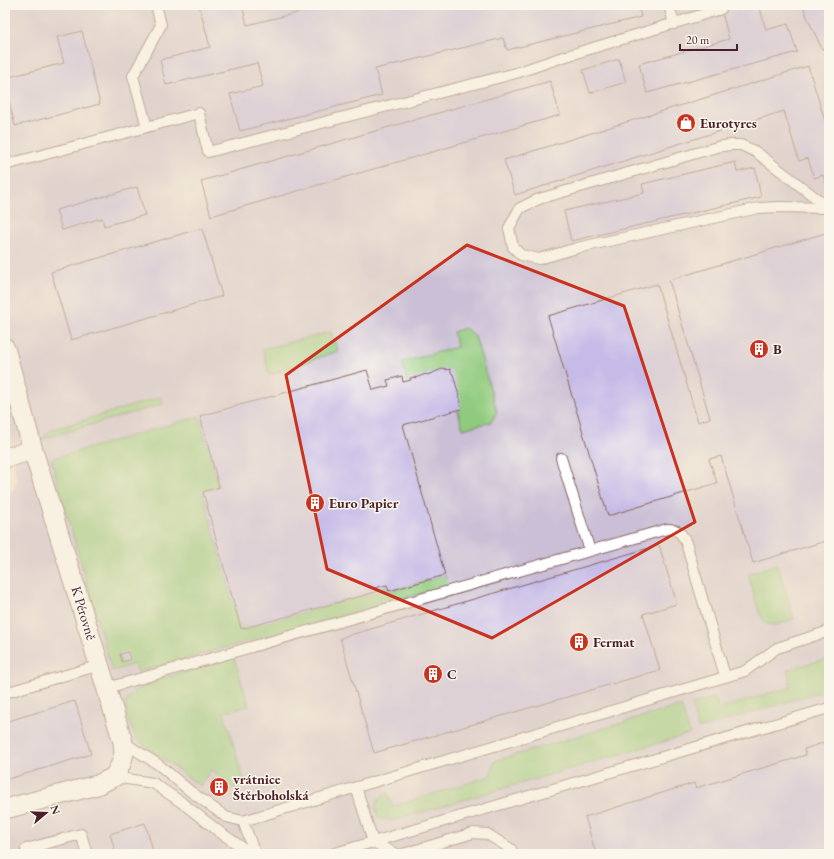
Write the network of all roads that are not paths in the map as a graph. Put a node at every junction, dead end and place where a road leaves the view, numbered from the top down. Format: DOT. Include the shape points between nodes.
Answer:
graph roads {
  1 [pos="156,5"];
  2 [pos="669,5"];
  3 [pos="721,9"];
  4 [pos="674,24"];
  5 [pos="147,127"];
  6 [pos="5,165"];
  7 [pos="829,208"];
  8 [pos="5,348"];
  9 [pos="33,450"];
  10 [pos="5,458"];
  11 [pos="562,458"];
  12 [pos="590,550"];
  13 [pos="829,632"];
  14 [pos="100,665"];
  15 [pos="725,676"];
  16 [pos="114,686"];
  17 [pos="5,693"];
  18 [pos="829,708"];
  19 [pos="123,742"];
  20 [pos="114,777"];
  21 [pos="356,787"];
  22 [pos="5,809"];
  23 [pos="243,821"];
  24 [pos="373,842"];
  25 [pos="28,854"];
  26 [pos="87,854"];
  27 [pos="253,854"];
  28 [pos="332,854"];
  29 [pos="396,854"];
  30 [pos="403,854"];
  31 [pos="514,854"];
  1 -- 5 [label="lane" via="161,25 133,76"];
  2 -- 4 [label="lane"];
  3 -- 4 [label="lane"];
  4 -- 5 [label="lane" via="516,73 208,152 199,113"];
  5 -- 6 [label="lane"];
  7 -- 7 [label="lane" via="759,208 577,248 539,259 521,255 513,247 509,228 520,208 539,199 730,145 741,145 756,152"];
  8 -- 9 [label="street, K Pérovně"];
  9 -- 10 [label="street"];
  9 -- 14 [label="street, K Pérovně"];
  11 -- 12 [label="lane"];
  12 -- 15 [label="lane" via="667,529 683,535"];
  12 -- 16 [label="lane"];
  13 -- 15 [label="lane" via="777,648 745,671"];
  14 -- 17 [label="lane"];
  14 -- 19 [label="street, K Pérovně"];
  15 -- 21 [label="lane"];
  18 -- 24 [label="lane"];
  19 -- 20 [label="street, K Pérovně" via="123,759"];
  19 -- 23 [label="lane" via="159,765 226,817"];
  20 -- 22 [label="street" via="97,785"];
  20 -- 27 [label="lane" via="153,783"];
  21 -- 23 [label="lane"];
  21 -- 24 [label="lane"];
  23 -- 27 [label="lane"];
  24 -- 28 [label="lane"];
  24 -- 29 [label="lane"];
  25 -- 26 [label="lane" via="26,848 81,834"];
  30 -- 31 [label="lane" via="473,833 487,834 511,849"];
}
